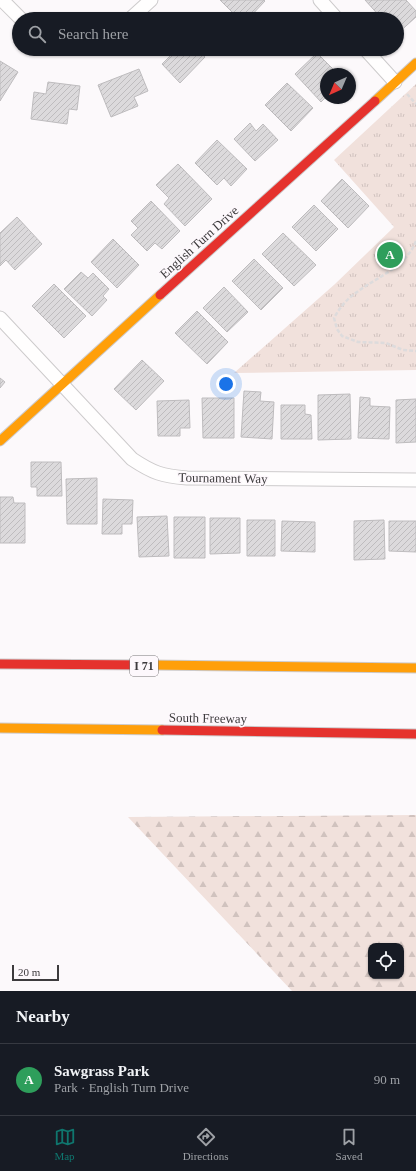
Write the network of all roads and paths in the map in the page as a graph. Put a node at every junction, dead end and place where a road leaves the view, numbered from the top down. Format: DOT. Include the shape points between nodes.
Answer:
graph roads {
  1 [pos="2,0"];
  2 [pos="151,0"];
  3 [pos="320,0"];
  4 [pos="13,12"];
  5 [pos="138,12"];
  6 [pos="331,12"];
  7 [pos="371,56"];
  8 [pos="416,63"];
  9 [pos="395,82"];
  10 [pos="416,242"];
  11 [pos="0,318"];
  12 [pos="416,351"];
  13 [pos="62,384"];
  14 [pos="0,441"];
  15 [pos="416,480"];
  16 [pos="0,664"];
  17 [pos="416,668"];
  18 [pos="0,728"];
  19 [pos="416,734"];
  1 -- 4 [label="street"];
  2 -- 5 [label="street"];
  3 -- 6 [label="street"];
  7 -- 9 [label="street"];
  8 -- 9 [label="main road, English Turn Drive"];
  9 -- 13 [label="main road, English Turn Drive"];
  10 -- 12 [label="path" via="413,249 396,267 353,295 341,306 334,318 342,336 358,342 386,343 403,350"];
  11 -- 13 [label="street, Tournament Way"];
  13 -- 14 [label="main road, English Turn Drive"];
  13 -- 15 [label="street, Tournament Way" via="132,459 150,471 169,477"];
  16 -- 17 [label="main road, I 71"];
  18 -- 19 [label="main road, South Freeway"];
}
